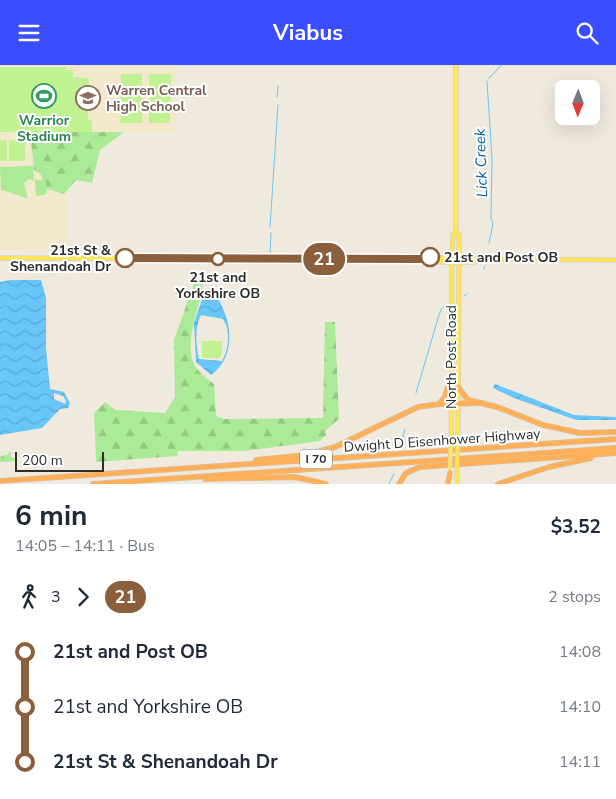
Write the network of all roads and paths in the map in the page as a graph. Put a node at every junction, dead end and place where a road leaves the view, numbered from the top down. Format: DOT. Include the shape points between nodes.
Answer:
graph roads {
  1 [pos="456,65"];
  2 [pos="456,232"];
  3 [pos="0,258"];
  4 [pos="452,259"];
  5 [pos="458,259"];
  6 [pos="616,260"];
  7 [pos="459,290"];
  8 [pos="452,292"];
  9 [pos="451,375"];
  10 [pos="458,387"];
  11 [pos="482,403"];
  12 [pos="439,404"];
  13 [pos="451,404"];
  14 [pos="458,404"];
  15 [pos="616,433"];
  16 [pos="616,439"];
  17 [pos="616,448"];
  18 [pos="616,454"];
  19 [pos="163,470"];
  20 [pos="450,471"];
  21 [pos="0,481"];
  22 [pos="134,481"];
  23 [pos="93,484"];
  24 [pos="326,484"];
  25 [pos="398,484"];
  26 [pos="449,484"];
  27 [pos="457,484"];
  28 [pos="498,484"];
  1 -- 2 [label="main road, North Post Road"];
  2 -- 4 [label="main road, North Post Road" via="453,234"];
  2 -- 5 [label="main road, North Post Road"];
  3 -- 4 [label="main road"];
  4 -- 5 [label="main road"];
  4 -- 8 [label="main road, North Post Road"];
  5 -- 6 [label="main road"];
  5 -- 7 [label="main road, North Post Road"];
  7 -- 8 [label="main road"];
  7 -- 10 [label="main road, North Post Road"];
  8 -- 9 [label="main road, North Post Road"];
  9 -- 12 [label="highway" via="445,397"];
  9 -- 13 [label="main road, North Post Road"];
  10 -- 11 [label="highway" via="466,398"];
  10 -- 14 [label="main road, North Post Road"];
  11 -- 14 [label="highway"];
  11 -- 15 [label="highway" via="569,432"];
  12 -- 13 [label="highway"];
  12 -- 19 [label="highway" via="406,411 354,439 320,452"];
  13 -- 14 [label="highway"];
  13 -- 20 [label="main road, North Post Road, bridge"];
  14 -- 27 [label="main road, North Post Road, bridge"];
  16 -- 19 [label="highway, Dwight D Eisenhower Highway / I 70"];
  17 -- 22 [label="highway, Dwight D Eisenhower Highway / I 70"];
  18 -- 25 [label="highway" via="420,467 406,473"];
  18 -- 28 [label="highway" via="564,463"];
  19 -- 21 [label="highway, Dwight D Eisenhower Highway / I 70"];
  20 -- 26 [label="highway"];
  22 -- 23 [label="highway, Dwight D Eisenhower Highway / I 70"];
  22 -- 24 [label="highway" via="288,477"];
}
